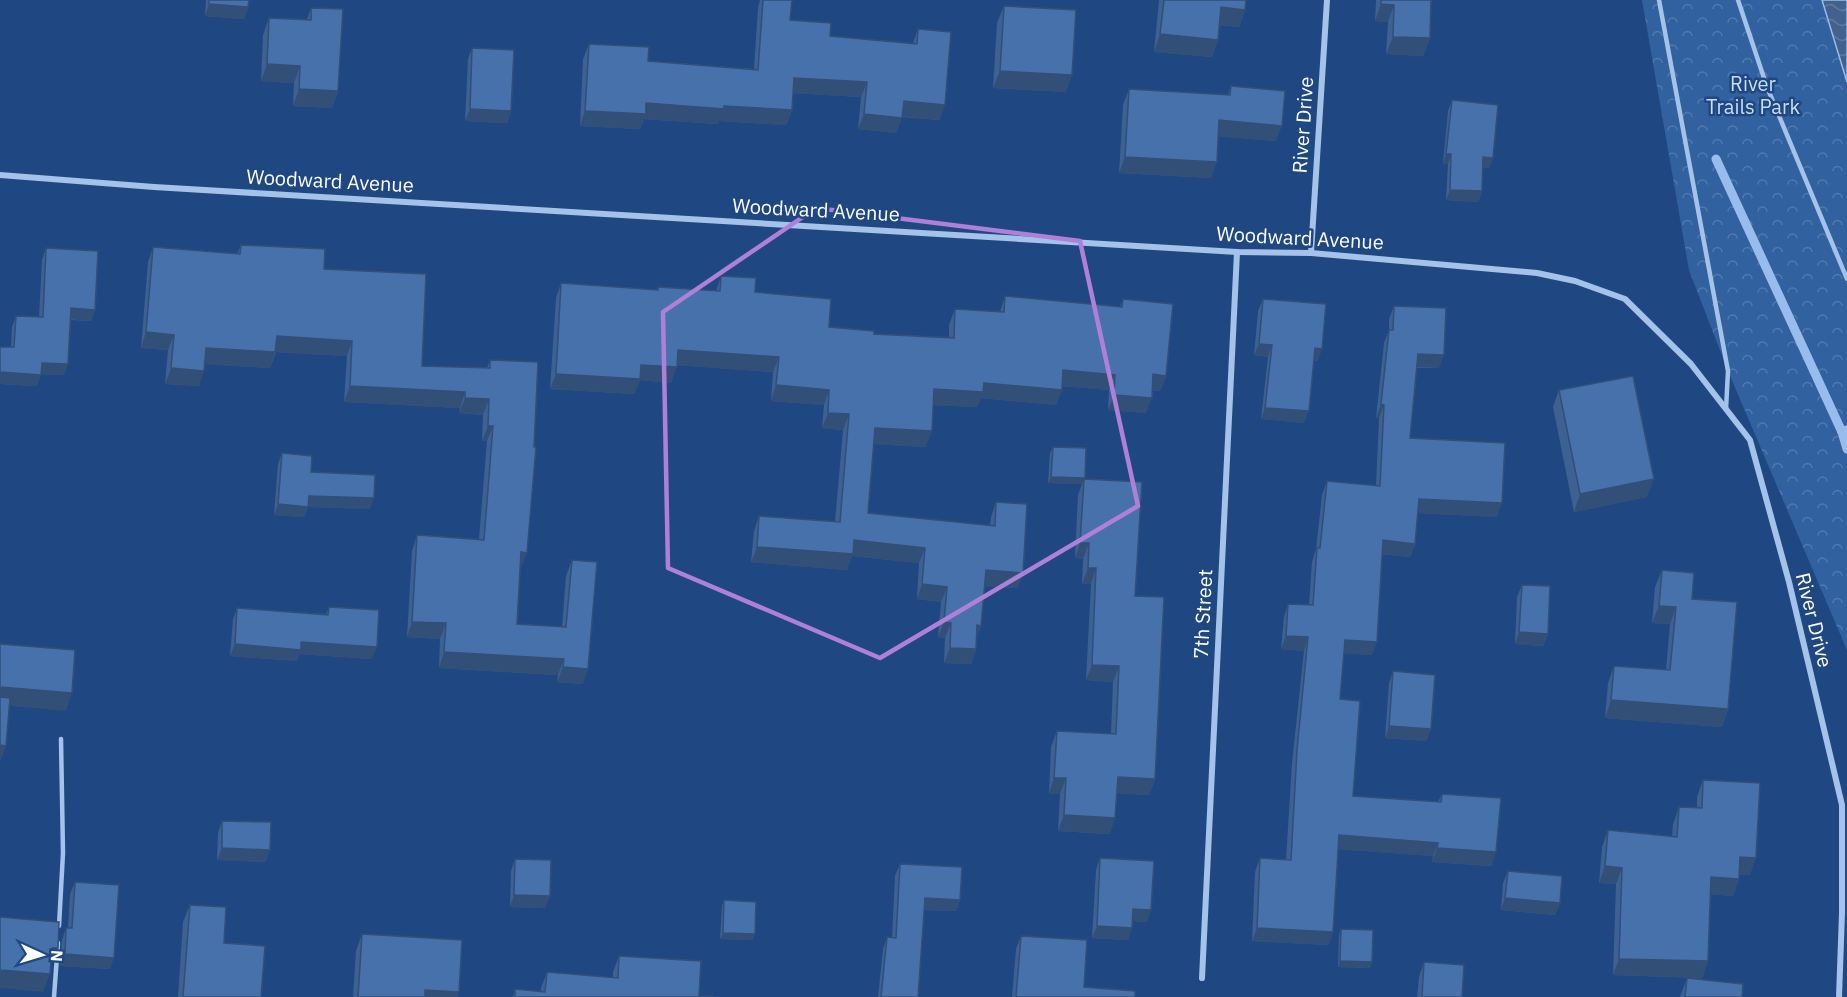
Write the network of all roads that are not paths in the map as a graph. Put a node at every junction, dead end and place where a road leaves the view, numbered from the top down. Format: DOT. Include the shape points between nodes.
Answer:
graph roads {
  1 [pos="1327,0"];
  2 [pos="1659,0"];
  3 [pos="1738,0"];
  4 [pos="0,175"];
  5 [pos="1237,252"];
  6 [pos="1311,253"];
  7 [pos="1847,279"];
  8 [pos="1625,299"];
  9 [pos="1726,409"];
  10 [pos="61,739"];
  11 [pos="59,928"];
  12 [pos="58,939"];
  13 [pos="1202,978"];
  14 [pos="54,997"];
  15 [pos="1839,997"];
  1 -- 6 [label="street, River Drive"];
  2 -- 9 [label="lane" via="1728,371"];
  3 -- 7 [label="lane" via="1767,87"];
  4 -- 5 [label="street, Woodward Avenue"];
  5 -- 6 [label="street, Woodward Avenue"];
  5 -- 13 [label="street, 7th Street"];
  6 -- 8 [label="street, Woodward Avenue" via="1537,273 1575,281"];
  8 -- 9 [label="street, River Drive" via="1691,364"];
  9 -- 15 [label="street, River Drive" via="1750,440 1789,582 1842,805"];
  10 -- 11 [label="lane" via="63,853"];
  12 -- 14 [label="lane"];
}
